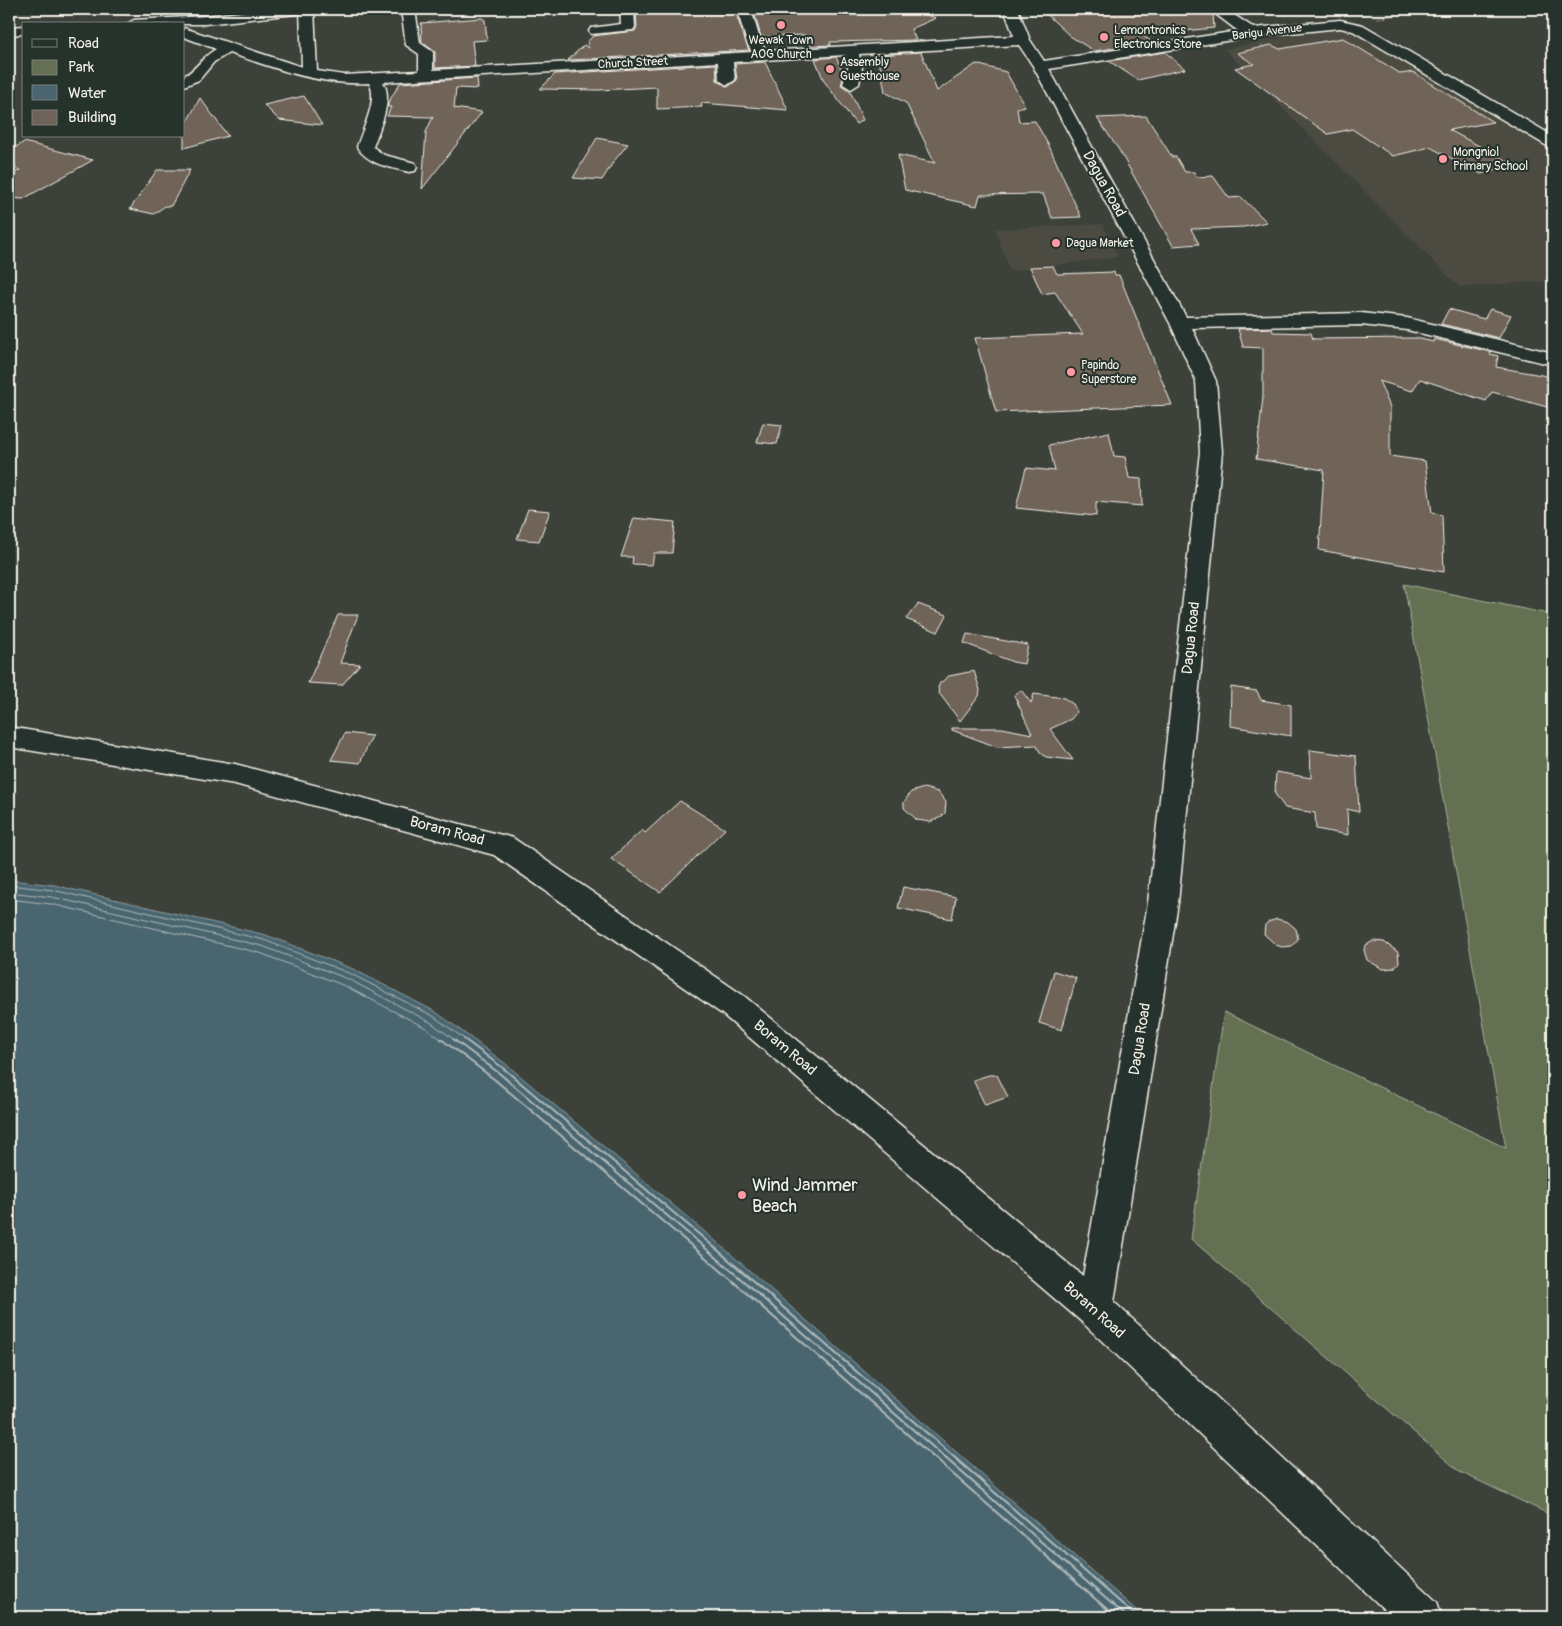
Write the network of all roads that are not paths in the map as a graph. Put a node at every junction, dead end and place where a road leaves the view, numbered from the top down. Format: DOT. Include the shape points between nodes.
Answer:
graph roads {
  1 [pos="306,9"];
  2 [pos="408,9"];
  3 [pos="627,9"];
  4 [pos="1011,9"];
  5 [pos="1216,9"];
  6 [pos="746,16"];
  7 [pos="171,22"];
  8 [pos="22,30"];
  9 [pos="9,31"];
  10 [pos="596,31"];
  11 [pos="185,32"];
  12 [pos="1251,33"];
  13 [pos="1023,40"];
  14 [pos="227,48"];
  15 [pos="850,50"];
  16 [pos="762,55"];
  17 [pos="725,57"];
  18 [pos="1040,66"];
  19 [pos="310,74"];
  20 [pos="426,75"];
  21 [pos="373,78"];
  22 [pos="727,80"];
  23 [pos="185,82"];
  24 [pos="851,84"];
  25 [pos="1553,143"];
  26 [pos="408,166"];
  27 [pos="1180,323"];
  28 [pos="1553,359"];
  29 [pos="9,737"];
  30 [pos="1095,1309"];
  31 [pos="1422,1617"];
  1 -- 7 [label="street"];
  1 -- 19 [label="street"];
  2 -- 20 [label="street" via="414,45 426,52"];
  3 -- 10 [label="street" via="628,27"];
  4 -- 13 [label="street, Dagua Road"];
  5 -- 12 [label="street"];
  6 -- 16 [label="street" via="754,43"];
  8 -- 9 [label="street"];
  11 -- 14 [label="street, Church Street"];
  12 -- 18 [label="street, Barigu Avenue"];
  12 -- 25 [label="street, Barigu Avenue" via="1340,24 1358,28"];
  13 -- 15 [label="street, Church Street"];
  13 -- 18 [label="street, Dagua Road"];
  14 -- 19 [label="street, Church Street"];
  14 -- 23 [label="street" via="208,59 194,77"];
  15 -- 16 [label="street, Church Street"];
  15 -- 24 [label="street" via="855,68"];
  16 -- 17 [label="street, Church Street"];
  17 -- 20 [label="street, Church Street"];
  17 -- 22 [label="street"];
  18 -- 27 [label="street, Dagua Road"];
  19 -- 21 [label="street, Church Street" via="344,80"];
  20 -- 21 [label="street, Church Street"];
  21 -- 26 [label="street" via="380,88 379,101 365,147 369,154"];
  27 -- 28 [label="street" via="1360,319 1406,324"];
  27 -- 30 [label="street, Dagua Road" via="1206,381 1211,452 1163,903"];
  29 -- 30 [label="street, Boram Road" via="235,774 502,846 734,1005"];
  30 -- 31 [label="street, Boram Road"];
}
